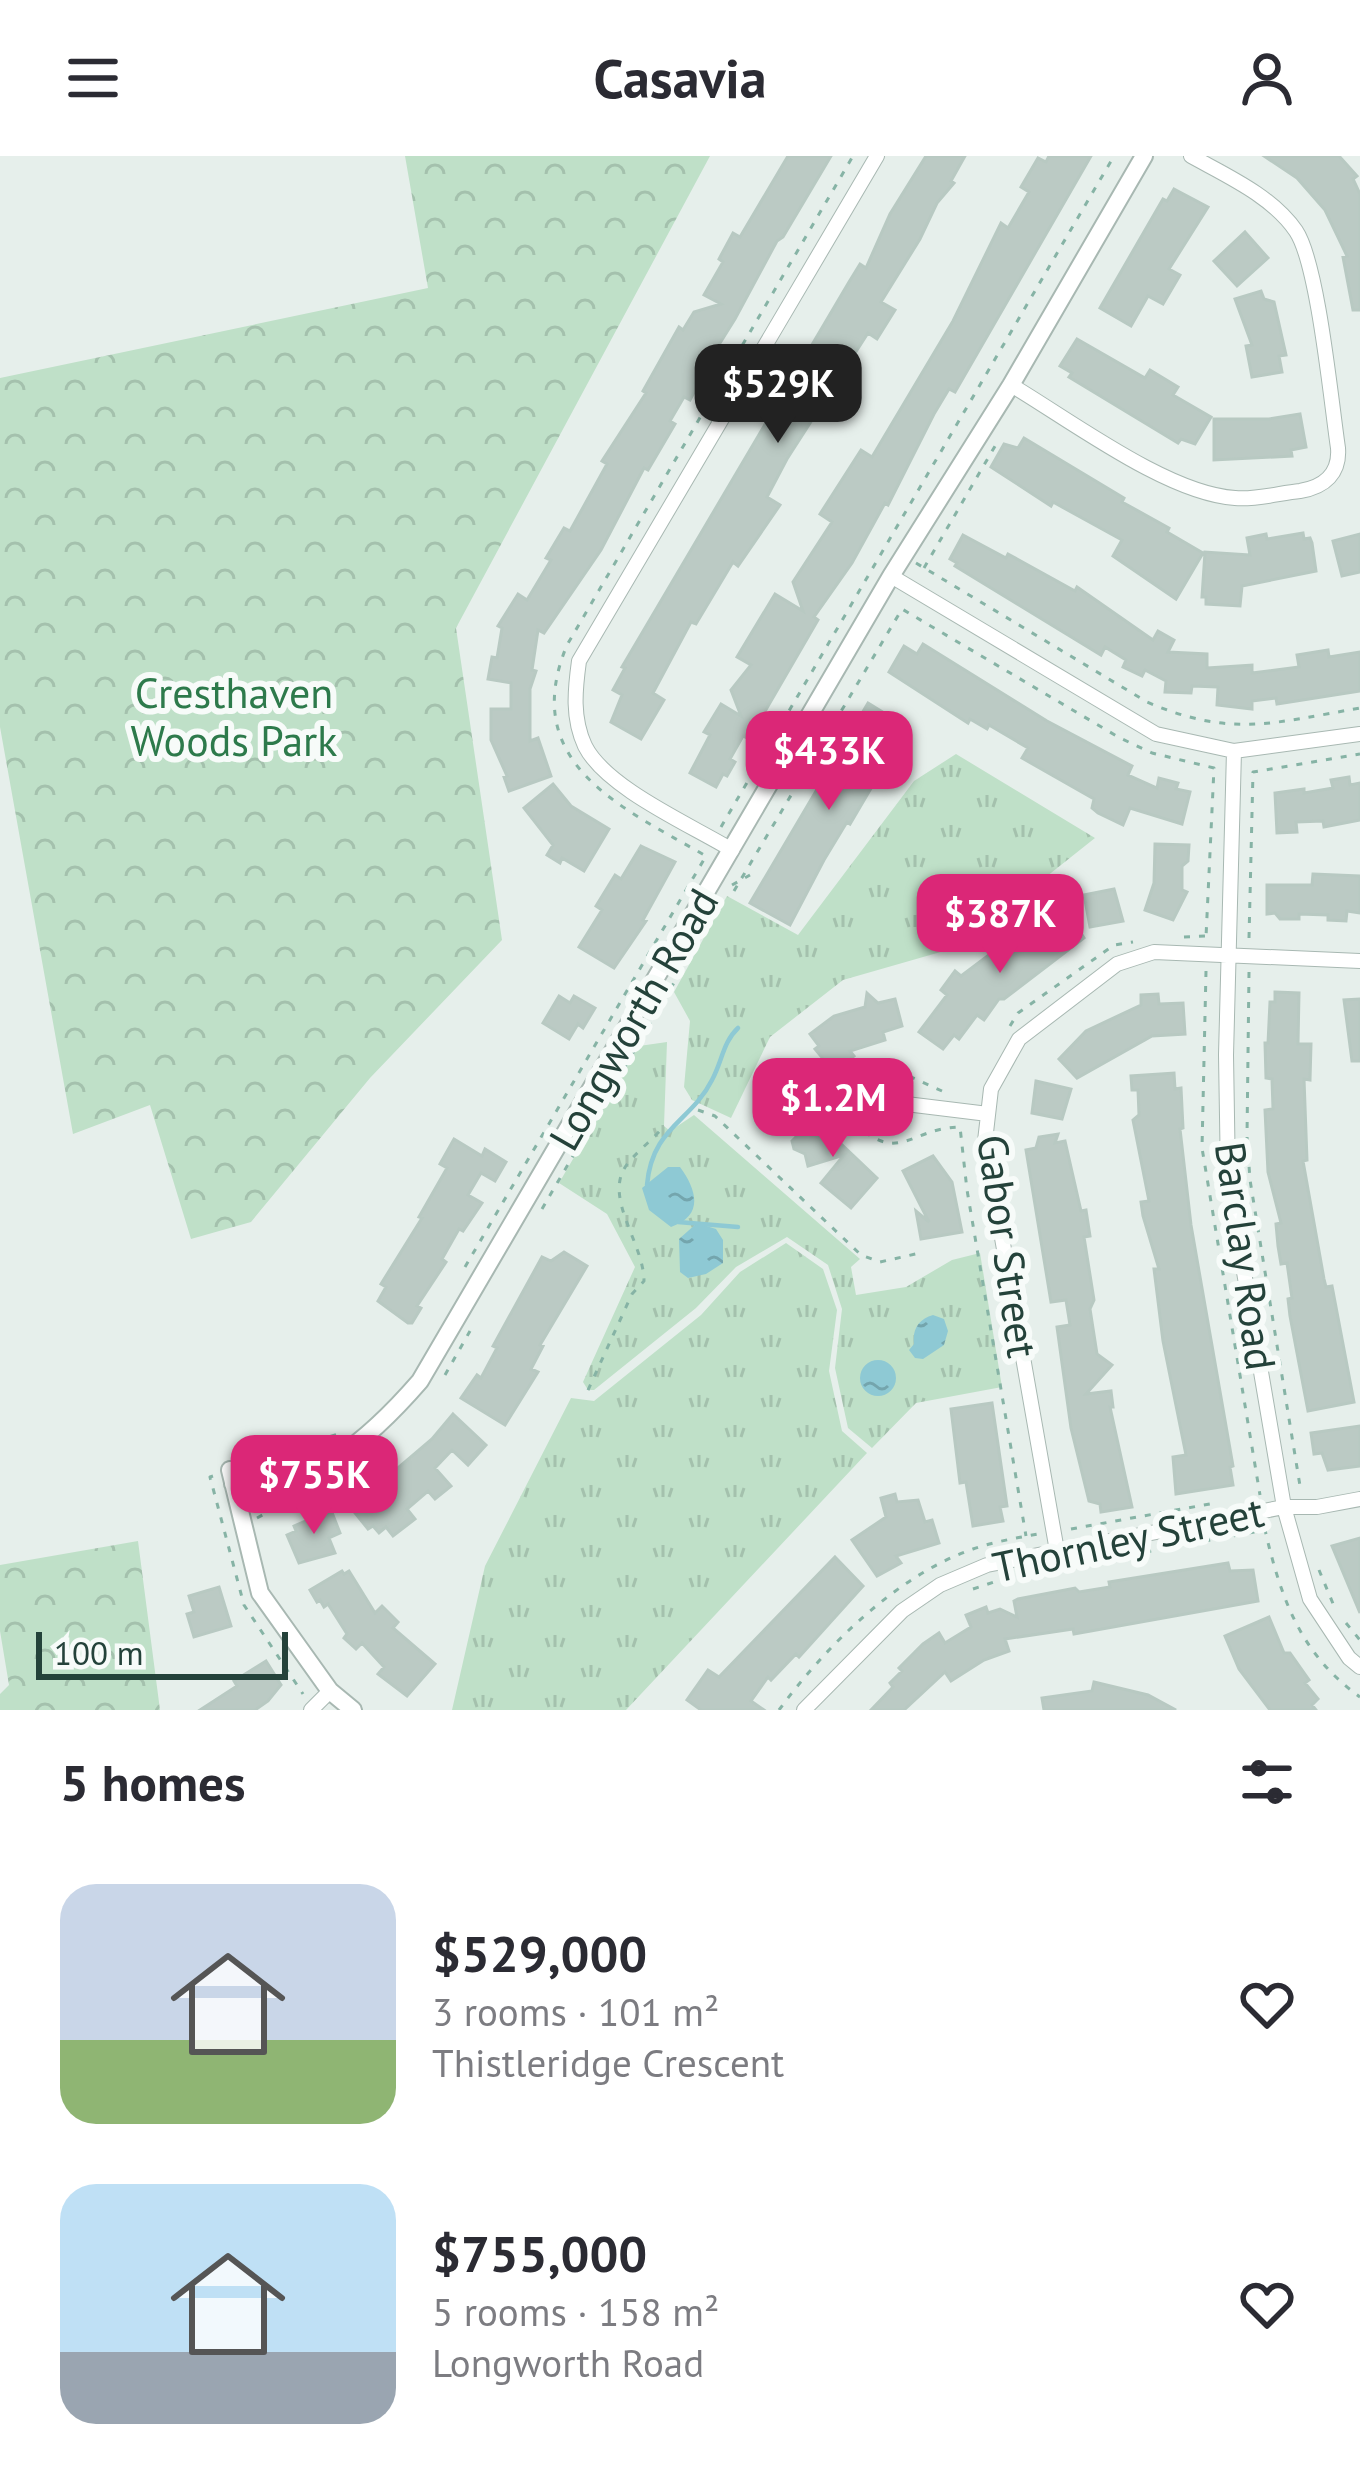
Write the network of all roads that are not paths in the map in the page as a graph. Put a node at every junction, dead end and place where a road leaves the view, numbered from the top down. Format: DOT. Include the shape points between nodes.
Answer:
graph roads {
  1 [pos="877,156"];
  2 [pos="1144,156"];
  3 [pos="1191,156"];
  4 [pos="1011,385"];
  5 [pos="892,576"];
  6 [pos="1360,734"];
  7 [pos="1234,751"];
  8 [pos="732,850"];
  9 [pos="1229,954"];
  10 [pos="1360,961"];
  11 [pos="898,1103"];
  12 [pos="988,1114"];
  13 [pos="1360,1499"];
  14 [pos="1284,1507"];
  15 [pos="1057,1551"];
  16 [pos="1360,1667"];
  17 [pos="330,1691"];
  18 [pos="311,1710"];
  19 [pos="353,1710"];
  20 [pos="804,1710"];
  1 -- 8 [label="street" via="579,661 574,704 585,746 607,775"];
  2 -- 4 [label="street, Longworth Road"];
  3 -- 4 [label="street" via="1253,192 1298,233 1338,448 1332,477 1311,489 1236,499 1186,488"];
  4 -- 5 [label="street, Longworth Road"];
  5 -- 7 [label="street" via="1156,734"];
  5 -- 8 [label="street, Longworth Road"];
  6 -- 7 [label="street"];
  7 -- 9 [label="street, Barclay Road"];
  8 -- 17 [label="street, Longworth Road" via="420,1381 356,1447 308,1472 257,1488 232,1477 260,1593"];
  9 -- 10 [label="street"];
  9 -- 12 [label="street, Gabor Street" via="1154,952 1118,964 1019,1039 991,1089"];
  9 -- 14 [label="street, Barclay Road" via="1228,1178"];
  11 -- 12 [label="street"];
  12 -- 15 [label="street, Gabor Street" via="986,1141"];
  13 -- 14 [label="street, Thornley Street"];
  14 -- 15 [label="street, Thornley Street"];
  14 -- 16 [label="street, Barclay Road" via="1310,1599"];
  15 -- 20 [label="street, Thornley Street" via="987,1565 940,1585 902,1611"];
  17 -- 18 [label="street"];
  17 -- 19 [label="street"];
}
